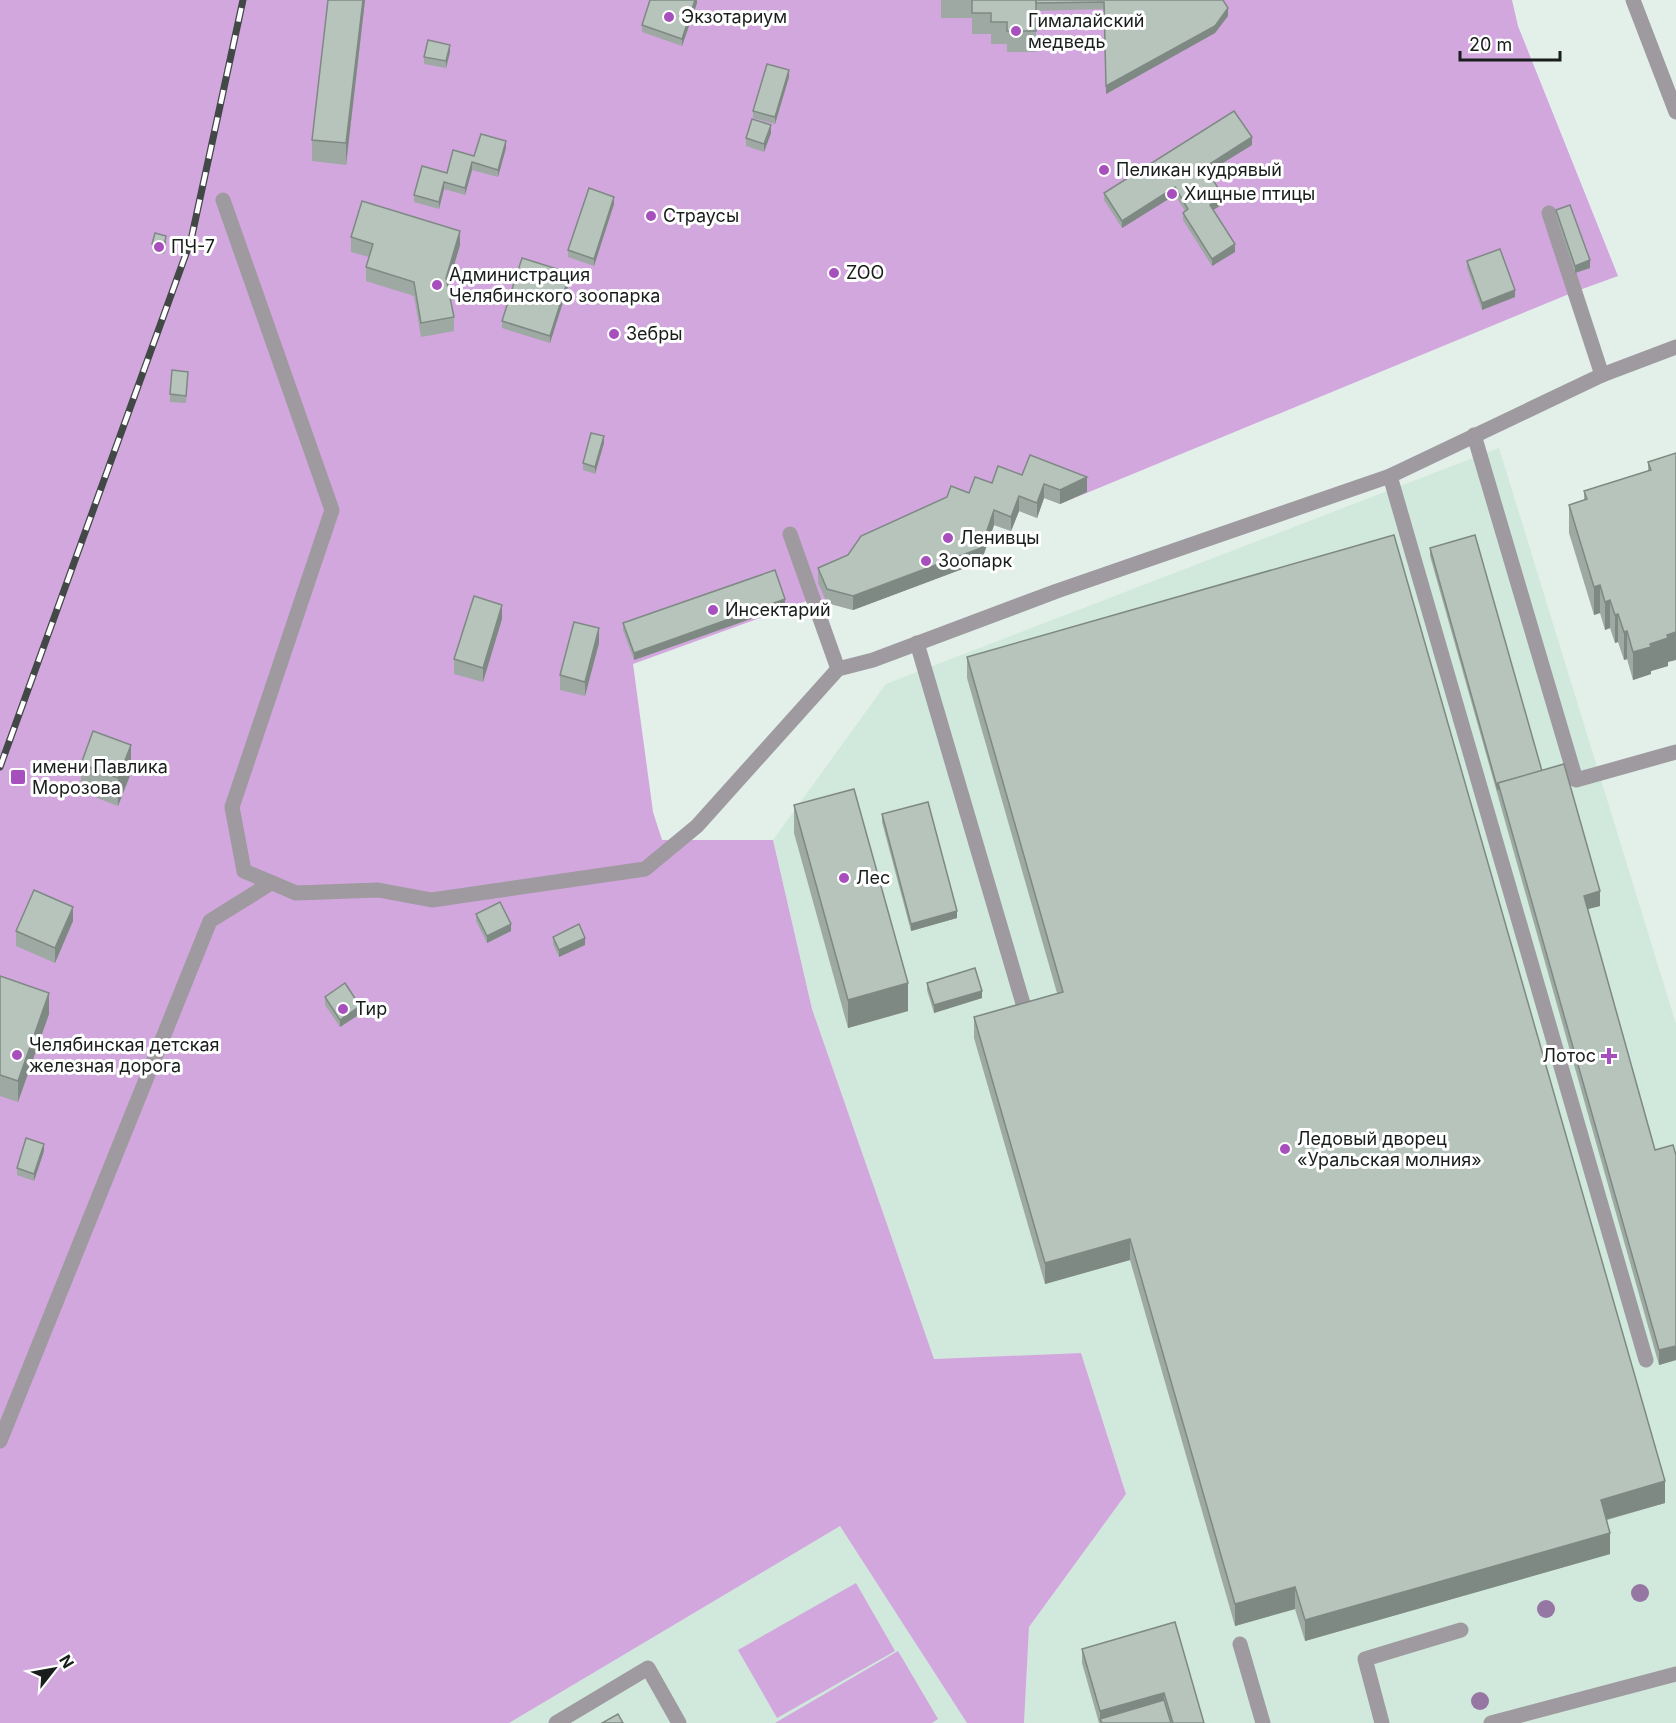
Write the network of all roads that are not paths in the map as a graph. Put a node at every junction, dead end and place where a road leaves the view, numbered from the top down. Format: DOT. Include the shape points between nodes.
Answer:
graph roads {
  1 [pos="1633,0"];
  2 [pos="1676,112"];
  3 [pos="223,200"];
  4 [pos="1549,213"];
  5 [pos="1676,347"];
  6 [pos="1602,375"];
  7 [pos="1474,435"];
  8 [pos="1390,476"];
  9 [pos="790,534"];
  10 [pos="917,643"];
  11 [pos="838,669"];
  12 [pos="1676,752"];
  13 [pos="271,883"];
  14 [pos="1024,1007"];
  15 [pos="1646,1360"];
  16 [pos="0,1441"];
  17 [pos="1461,1630"];
  18 [pos="1240,1644"];
  19 [pos="1676,1674"];
  20 [pos="556,1723"];
  21 [pos="679,1723"];
  22 [pos="1263,1723"];
  23 [pos="1382,1723"];
  24 [pos="1491,1723"];
  1 -- 2 [label="lane"];
  3 -- 13 [label="lane" via="332,510 232,807 244,871"];
  4 -- 6 [label="lane"];
  5 -- 6 [label="lane"];
  6 -- 7 [label="lane"];
  7 -- 8 [label="lane"];
  7 -- 12 [label="lane" via="1576,780"];
  8 -- 10 [label="lane"];
  8 -- 15 [label="lane"];
  9 -- 11 [label="lane"];
  10 -- 11 [label="lane"];
  10 -- 14 [label="lane"];
  11 -- 13 [label="lane" via="697,826 645,869 432,900 378,890 296,893"];
  13 -- 16 [label="lane" via="210,921"];
  17 -- 23 [label="lane" via="1365,1659"];
  18 -- 22 [label="lane"];
  19 -- 24 [label="lane"];
  20 -- 21 [label="lane" via="648,1668"];
}
